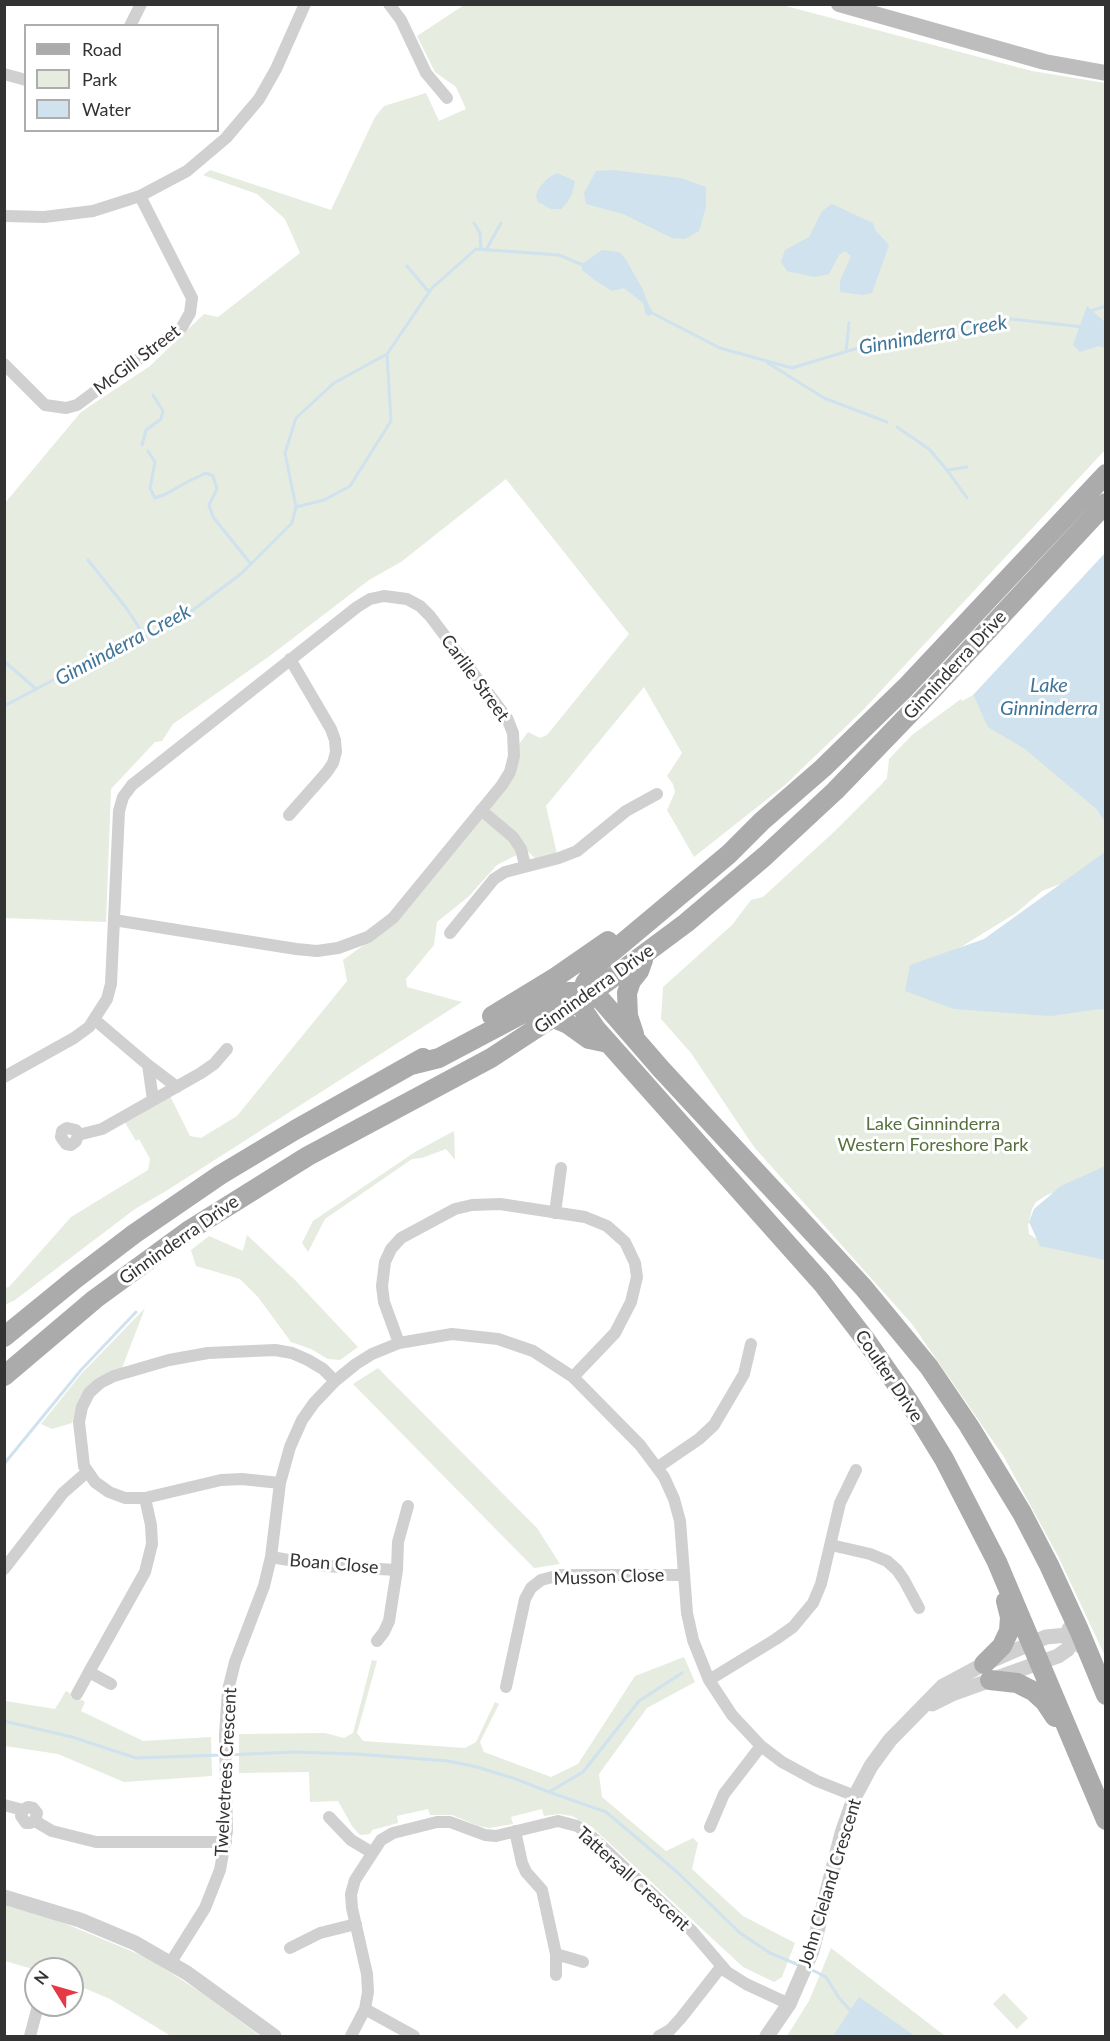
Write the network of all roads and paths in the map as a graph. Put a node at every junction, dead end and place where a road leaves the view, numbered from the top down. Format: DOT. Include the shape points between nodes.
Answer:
graph roads {
  1 [pos="141,4"];
  2 [pos="305,4"];
  3 [pos="389,4"];
  4 [pos="839,4"];
  5 [pos="131,24"];
  6 [pos="1106,73"];
  7 [pos="4,74"];
  8 [pos="24,79"];
  9 [pos="447,98"];
  10 [pos="140,196"];
  11 [pos="4,216"];
  12 [pos="4,364"];
  13 [pos="1106,474"];
  14 [pos="1106,503"];
  15 [pos="290,659"];
  16 [pos="657,794"];
  17 [pos="481,810"];
  18 [pos="289,815"];
  19 [pos="762,821"];
  20 [pos="525,865"];
  21 [pos="114,920"];
  22 [pos="450,933"];
  23 [pos="646,953"];
  24 [pos="585,992"];
  25 [pos="554,1018"];
  26 [pos="95,1020"];
  27 [pos="636,1040"];
  28 [pos="608,1043"];
  29 [pos="227,1049"];
  30 [pos="148,1065"];
  31 [pos="411,1065"];
  32 [pos="4,1077"];
  33 [pos="177,1087"];
  34 [pos="153,1100"];
  35 [pos="78,1136"];
  36 [pos="561,1168"];
  37 [pos="555,1212"];
  38 [pos="4,1337"];
  39 [pos="399,1343"];
  40 [pos="751,1344"];
  41 [pos="4,1376"];
  42 [pos="573,1377"];
  43 [pos="335,1381"];
  44 [pos="658,1467"];
  45 [pos="856,1470"];
  46 [pos="87,1472"];
  47 [pos="280,1483"];
  48 [pos="145,1498"];
  49 [pos="408,1506"];
  50 [pos="831,1545"];
  51 [pos="271,1557"];
  52 [pos="998,1562"];
  53 [pos="1049,1564"];
  54 [pos="4,1569"];
  55 [pos="397,1570"];
  56 [pos="683,1575"];
  57 [pos="919,1608"];
  58 [pos="1072,1638"];
  59 [pos="377,1641"];
  60 [pos="1032,1643"];
  61 [pos="1088,1652"];
  62 [pos="1040,1663"];
  63 [pos="89,1672"];
  64 [pos="987,1672"];
  65 [pos="709,1680"];
  66 [pos="111,1684"];
  67 [pos="507,1687"];
  68 [pos="77,1694"];
  69 [pos="1106,1695"];
  70 [pos="1071,1738"];
  71 [pos="761,1746"];
  72 [pos="855,1796"];
  73 [pos="4,1805"];
  74 [pos="329,1817"];
  75 [pos="1106,1820"];
  76 [pos="710,1827"];
  77 [pos="515,1831"];
  78 [pos="226,1842"];
  79 [pos="371,1852"];
  80 [pos="4,1897"];
  81 [pos="356,1924"];
  82 [pos="290,1948"];
  83 [pos="556,1954"];
  84 [pos="171,1962"];
  85 [pos="583,1962"];
  86 [pos="721,1967"];
  87 [pos="556,1975"];
  88 [pos="789,2004"];
  89 [pos="365,2009"];
  90 [pos="35,2017"];
  91 [pos="30,2037"];
  92 [pos="274,2037"];
  93 [pos="351,2037"];
  94 [pos="414,2037"];
  95 [pos="659,2037"];
  96 [pos="767,2037"];
  1 -- 5 [label="street"];
  2 -- 10 [label="street" via="276,69 249,112 200,161"];
  3 -- 9 [label="street" via="401,20 426,73"];
  4 -- 6 [label="main road" via="1045,62"];
  7 -- 8 [label="street"];
  10 -- 11 [label="street" via="109,207 60,216"];
  10 -- 12 [label="street, McGill Street" via="190,293 190,313 182,327 77,405 66,408 45,405"];
  13 -- 19 [label="main road, Ginninderra Drive" via="905,688"];
  14 -- 23 [label="main road, Ginninderra Drive" via="835,791 756,864"];
  15 -- 17 [label="street, Carlile Street" via="370,599 399,597 420,606 503,712 513,733 510,772"];
  15 -- 18 [label="street" via="331,729 336,752 327,772"];
  15 -- 21 [label="street, Carlile Street" via="145,774 123,797 118,811"];
  16 -- 20 [label="street" via="626,811 577,851"];
  17 -- 20 [label="street" via="513,837"];
  17 -- 21 [label="street, Carlile Street" via="393,918 368,937 348,945 317,951 296,949"];
  19 -- 24 [label="main road, Ginninderra Drive" via="729,854 600,962"];
  19 -- 31 [label="main road, Ginninderra Drive" via="618,934 556,977"];
  20 -- 22 [label="street" via="494,879"];
  21 -- 26 [label="street, Carlile Street" via="111,984"];
  23 -- 24 [label="main road, Ginninderra Drive"];
  23 -- 27 [label="main road" via="627,993 628,1016"];
  24 -- 25 [label="main road, Ginninderra Drive"];
  24 -- 27 [label="main road, Coulter Drive" via="602,1001"];
  24 -- 28 [label="main road, Coulter Drive" via="585,1013"];
  24 -- 31 [label="main road" via="556,996 439,1058"];
  25 -- 28 [label="main road" via="589,1039"];
  25 -- 41 [label="main road, Ginninderra Drive" via="491,1058 308,1156 206,1219 95,1299"];
  26 -- 30 [label="street"];
  26 -- 32 [label="street, Carlile Street" via="74,1038"];
  27 -- 53 [label="main road, Coulter Drive" via="856,1279 934,1375 997,1470"];
  28 -- 52 [label="main road, Coulter Drive" via="822,1283 858,1329 904,1394"];
  29 -- 33 [label="street" via="208,1068"];
  30 -- 33 [label="street"];
  30 -- 34 [label="street"];
  31 -- 38 [label="main road, Ginninderra Drive" via="220,1175 117,1247"];
  33 -- 34 [label="street"];
  34 -- 35 [label="street" via="102,1129"];
  36 -- 37 [label="street"];
  37 -- 39 [label="street" via="500,1204 472,1205 455,1209 401,1238 385,1262 382,1286"];
  37 -- 42 [label="street" via="585,1217 614,1230 629,1249 637,1277 631,1302 615,1333"];
  39 -- 42 [label="street, Twelvetrees Crescent" via="452,1334 498,1339 533,1351"];
  39 -- 43 [label="street, Twelvetrees Crescent" via="372,1354"];
  40 -- 44 [label="street" via="744,1374 714,1425"];
  42 -- 44 [label="street, Twelvetrees Crescent"];
  43 -- 46 [label="street" via="308,1360 276,1350 208,1353 114,1376 95,1388 82,1407 81,1452"];
  43 -- 47 [label="street, Twelvetrees Crescent" via="302,1420"];
  44 -- 56 [label="street, Twelvetrees Crescent" via="680,1521"];
  45 -- 50 [label="street" via="840,1503"];
  46 -- 48 [label="street" via="109,1492 125,1498"];
  46 -- 54 [label="street" via="63,1493"];
  47 -- 48 [label="street" via="221,1480"];
  47 -- 51 [label="street, Twelvetrees Crescent"];
  48 -- 63 [label="street" via="152,1544 145,1572"];
  49 -- 55 [label="street, Boan Close" via="398,1542"];
  50 -- 57 [label="street" via="887,1561 904,1580"];
  50 -- 65 [label="street" via="821,1584 801,1619"];
  51 -- 55 [label="street, Boan Close" via="324,1566"];
  51 -- 78 [label="street, Twelvetrees Crescent" via="228,1690"];
  52 -- 60 [label="main road, Coulter Drive"];
  52 -- 64 [label="main road" via="997,1578 1010,1617 1009,1630"];
  53 -- 58 [label="street" via="1048,1580"];
  53 -- 61 [label="main road, Coulter Drive"];
  55 -- 59 [label="street, Boan Close" via="389,1621"];
  56 -- 65 [label="street, Twelvetrees Crescent" via="693,1640"];
  56 -- 67 [label="street, Musson Close" via="560,1575 541,1580 525,1599"];
  58 -- 60 [label="street, John Cleland Crescent" via="1058,1635"];
  58 -- 61 [label="street"];
  58 -- 62 [label="street, John Cleland Crescent" via="1068,1649"];
  60 -- 62 [label="main road, Coulter Drive"];
  60 -- 64 [label="street, John Cleland Crescent"];
  61 -- 69 [label="main road, Coulter Drive"];
  62 -- 64 [label="street, John Cleland Crescent"];
  62 -- 70 [label="main road, Coulter Drive"];
  63 -- 66 [label="street"];
  63 -- 68 [label="street"];
  64 -- 70 [label="main road" via="1033,1691"];
  64 -- 72 [label="street, John Cleland Crescent" via="943,1686 890,1740"];
  65 -- 71 [label="street, Twelvetrees Crescent"];
  70 -- 75 [label="main road, Coulter Drive"];
  71 -- 72 [label="street, Twelvetrees Crescent" via="805,1776"];
  71 -- 76 [label="street" via="724,1794"];
  72 -- 88 [label="street, John Cleland Crescent" via="812,1951"];
  73 -- 78 [label="street" via="23,1810 24,1822 35,1821 52,1831 96,1842"];
  74 -- 79 [label="street" via="351,1840"];
  77 -- 79 [label="street, Tattersall Crescent" via="485,1836 450,1822 437,1822 393,1833"];
  77 -- 83 [label="street" via="526,1872 542,1890"];
  77 -- 86 [label="street, Tattersall Crescent" via="558,1821 588,1833 692,1930"];
  78 -- 84 [label="street, Twelvetrees Crescent" via="205,1908"];
  79 -- 81 [label="street, Tattersall Crescent" via="351,1894"];
  80 -- 84 [label="street" via="102,1928"];
  81 -- 82 [label="street" via="320,1933"];
  81 -- 89 [label="street, Tattersall Crescent" via="367,1974"];
  83 -- 85 [label="street"];
  83 -- 87 [label="street"];
  84 -- 92 [label="street"];
  86 -- 88 [label="street, Tattersall Crescent"];
  86 -- 95 [label="street" via="681,2018"];
  88 -- 96 [label="street, John Cleland Crescent"];
  89 -- 93 [label="street, Tattersall Crescent"];
  89 -- 94 [label="street"];
  90 -- 91 [label="street"];
}
